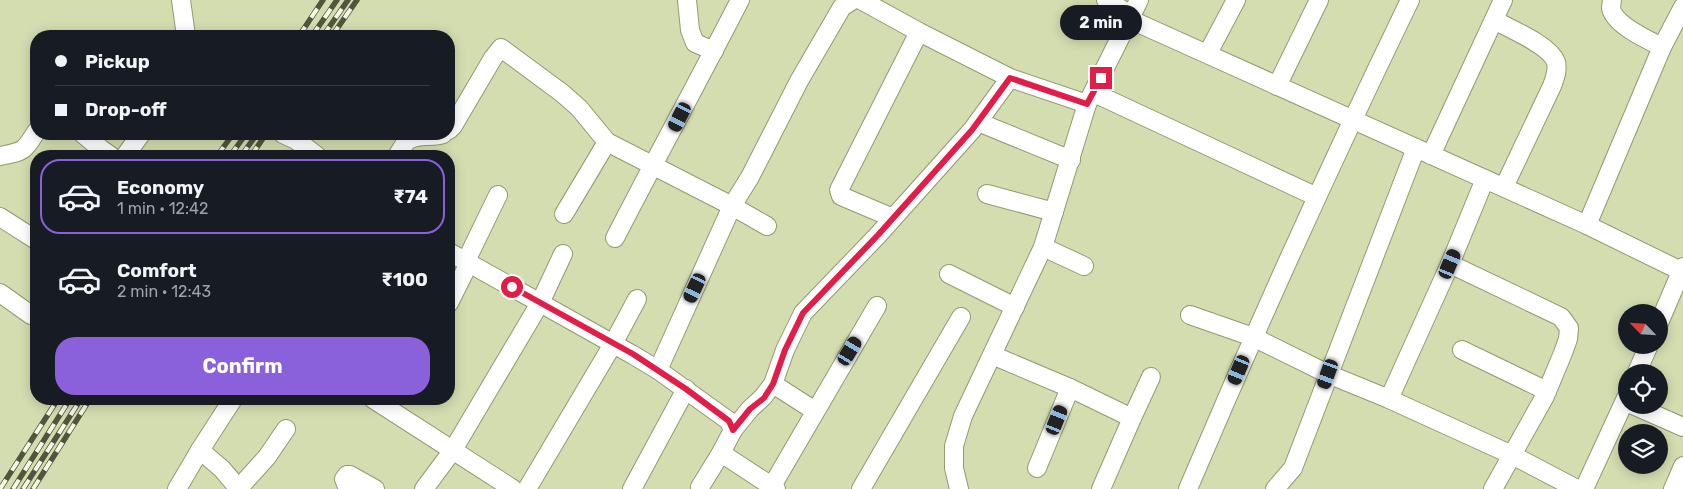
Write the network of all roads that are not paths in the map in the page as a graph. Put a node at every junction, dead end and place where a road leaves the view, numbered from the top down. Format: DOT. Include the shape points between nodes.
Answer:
graph roads {
  1 [pos="181,0"];
  2 [pos="687,0"];
  3 [pos="740,0"];
  4 [pos="853,0"];
  5 [pos="861,0"];
  6 [pos="1106,0"];
  7 [pos="1236,0"];
  8 [pos="1320,0"];
  9 [pos="1410,0"];
  10 [pos="1503,0"];
  11 [pos="1612,0"];
  12 [pos="890,6"];
  13 [pos="1683,7"];
  14 [pos="1133,11"];
  15 [pos="1494,20"];
  16 [pos="185,30"];
  17 [pos="919,32"];
  18 [pos="1662,47"];
  19 [pos="714,52"];
  20 [pos="1208,53"];
  21 [pos="1010,78"];
  22 [pos="1277,86"];
  23 [pos="1091,98"];
  24 [pos="1352,120"];
  25 [pos="978,122"];
  26 [pos="455,123"];
  27 [pos="30,140"];
  28 [pos="89,140"];
  29 [pos="296,140"];
  30 [pos="607,142"];
  31 [pos="100,150"];
  32 [pos="309,150"];
  33 [pos="1423,151"];
  34 [pos="0,156"];
  35 [pos="1071,160"];
  36 [pos="652,165"];
  37 [pos="1485,179"];
  38 [pos="1504,187"];
  39 [pos="498,194"];
  40 [pos="987,194"];
  41 [pos="1317,197"];
  42 [pos="732,206"];
  43 [pos="1054,212"];
  44 [pos="564,214"];
  45 [pos="0,216"];
  46 [pos="893,218"];
  47 [pos="1587,225"];
  48 [pos="767,226"];
  49 [pos="30,236"];
  50 [pos="615,238"];
  51 [pos="1043,247"];
  52 [pos="563,254"];
  53 [pos="455,255"];
  54 [pos="468,262"];
  55 [pos="1450,264"];
  56 [pos="1084,266"];
  57 [pos="1682,270"];
  58 [pos="949,274"];
  59 [pos="455,290"];
  60 [pos="0,293"];
  61 [pos="637,299"];
  62 [pos="540,303"];
  63 [pos="1667,304"];
  64 [pos="877,306"];
  65 [pos="1015,307"];
  66 [pos="30,313"];
  67 [pos="1190,315"];
  68 [pos="962,317"];
  69 [pos="1253,337"];
  70 [pos="613,344"];
  71 [pos="1462,350"];
  72 [pos="992,354"];
  73 [pos="658,370"];
  74 [pos="1328,374"];
  75 [pos="1151,376"];
  76 [pos="773,384"];
  77 [pos="1070,388"];
  78 [pos="686,389"];
  79 [pos="1547,391"];
  80 [pos="1389,399"];
  81 [pos="229,405"];
  82 [pos="396,405"];
  83 [pos="815,411"];
  84 [pos="1621,414"];
  85 [pos="1654,414"];
  86 [pos="1132,418"];
  87 [pos="1683,427"];
  88 [pos="286,429"];
  89 [pos="733,430"];
  90 [pos="200,450"];
  91 [pos="453,450"];
  92 [pos="721,453"];
  93 [pos="1512,455"];
  94 [pos="1683,466"];
  95 [pos="1037,468"];
  96 [pos="700,487"];
  97 [pos="774,488"];
  98 [pos="177,489"];
  99 [pos="238,489"];
  100 [pos="348,489"];
  101 [pos="375,489"];
  102 [pos="424,489"];
  103 [pos="513,489"];
  104 [pos="527,489"];
  105 [pos="632,489"];
  106 [pos="862,489"];
  107 [pos="959,489"];
  108 [pos="1101,489"];
  109 [pos="1188,489"];
  110 [pos="1276,489"];
  111 [pos="1493,489"];
  112 [pos="1577,489"];
  113 [pos="1584,489"];
  114 [pos="1673,489"];
  1 -- 16 [label="street"];
  2 -- 19 [label="street" via="690,30 695,43"];
  3 -- 19 [label="street"];
  4 -- 42 [label="street" via="842,7"];
  5 -- 12 [label="street"];
  6 -- 14 [label="street"];
  7 -- 20 [label="street"];
  8 -- 22 [label="street"];
  9 -- 24 [label="street"];
  10 -- 15 [label="street"];
  11 -- 18 [label="street" via="1611,8 1623,25"];
  12 -- 17 [label="street"];
  13 -- 18 [label="street"];
  14 -- 20 [label="street"];
  14 -- 23 [label="street"];
  15 -- 33 [label="street"];
  15 -- 38 [label="street" via="1551,53 1557,72"];
  17 -- 21 [label="street"];
  17 -- 46 [label="street" via="840,190 841,196"];
  18 -- 47 [label="street"];
  19 -- 36 [label="street"];
  20 -- 22 [label="street"];
  21 -- 23 [label="street"];
  21 -- 25 [label="street"];
  22 -- 24 [label="street"];
  23 -- 35 [label="street"];
  23 -- 41 [label="street"];
  24 -- 33 [label="street"];
  24 -- 41 [label="street"];
  25 -- 35 [label="street"];
  25 -- 46 [label="street"];
  26 -- 30 [label="street" via="501,48 579,108"];
  27 -- 34 [label="street" via="16,154"];
  28 -- 31 [label="street"];
  29 -- 32 [label="street"];
  30 -- 36 [label="street"];
  30 -- 44 [label="street"];
  33 -- 37 [label="street"];
  33 -- 74 [label="street"];
  35 -- 43 [label="street"];
  36 -- 42 [label="street"];
  36 -- 50 [label="street"];
  37 -- 38 [label="street"];
  37 -- 55 [label="street"];
  38 -- 47 [label="street"];
  39 -- 54 [label="street"];
  40 -- 43 [label="street"];
  41 -- 69 [label="street"];
  42 -- 48 [label="street"];
  42 -- 73 [label="street"];
  43 -- 51 [label="street"];
  45 -- 49 [label="street"];
  46 -- 76 [label="street" via="803,313"];
  47 -- 57 [label="street"];
  51 -- 56 [label="street"];
  51 -- 65 [label="street"];
  52 -- 62 [label="street"];
  53 -- 54 [label="street"];
  54 -- 59 [label="street"];
  54 -- 62 [label="street"];
  55 -- 79 [label="street" via="1565,320 1569,328 1568,339"];
  55 -- 80 [label="street"];
  57 -- 63 [label="street"];
  58 -- 65 [label="street"];
  60 -- 66 [label="street"];
  61 -- 70 [label="street"];
  62 -- 70 [label="street"];
  62 -- 91 [label="street"];
  64 -- 83 [label="street"];
  65 -- 72 [label="street"];
  67 -- 69 [label="street"];
  68 -- 106 [label="street"];
  69 -- 74 [label="street"];
  69 -- 109 [label="street"];
  70 -- 73 [label="street"];
  70 -- 104 [label="street"];
  71 -- 79 [label="street"];
  72 -- 77 [label="street"];
  72 -- 107 [label="street" via="963,416 954,446 954,468"];
  73 -- 78 [label="street"];
  74 -- 80 [label="street"];
  74 -- 110 [label="street" via="1293,468"];
  75 -- 86 [label="street"];
  76 -- 83 [label="street"];
  76 -- 89 [label="street"];
  77 -- 86 [label="street"];
  77 -- 95 [label="street"];
  78 -- 89 [label="street" via="729,421"];
  78 -- 105 [label="street"];
  79 -- 93 [label="street"];
  80 -- 93 [label="street"];
  81 -- 90 [label="street"];
  82 -- 91 [label="street"];
  83 -- 97 [label="street"];
  84 -- 113 [label="street"];
  85 -- 87 [label="street"];
  86 -- 108 [label="street"];
  88 -- 99 [label="street"];
  89 -- 92 [label="street"];
  90 -- 98 [label="street"];
  90 -- 99 [label="street"];
  91 -- 102 [label="street"];
  91 -- 103 [label="street"];
  92 -- 96 [label="street"];
  92 -- 97 [label="street"];
  93 -- 111 [label="street"];
  93 -- 112 [label="street"];
  94 -- 114 [label="street"];
  100 -- 101 [label="street" via="344,479 347,475"];
}
